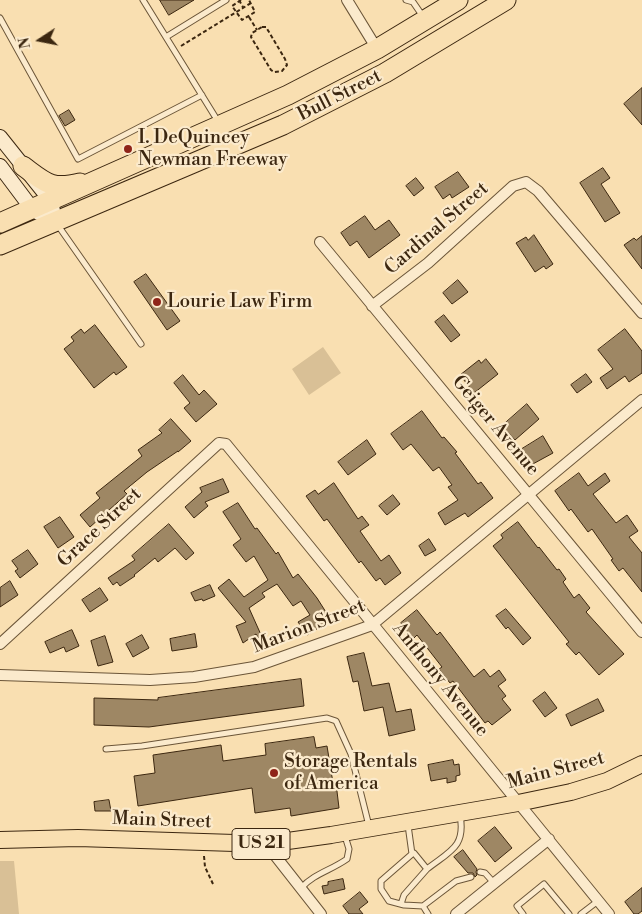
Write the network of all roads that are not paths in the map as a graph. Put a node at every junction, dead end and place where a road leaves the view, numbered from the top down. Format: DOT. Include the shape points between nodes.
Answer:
graph roads {
  1 [pos="143,0"];
  2 [pos="226,0"];
  3 [pos="347,0"];
  4 [pos="406,0"];
  5 [pos="458,0"];
  6 [pos="506,0"];
  7 [pos="0,18"];
  8 [pos="426,20"];
  9 [pos="166,37"];
  10 [pos="377,49"];
  11 [pos="202,95"];
  12 [pos="221,126"];
  13 [pos="0,137"];
  14 [pos="0,166"];
  15 [pos="23,166"];
  16 [pos="103,178"];
  17 [pos="51,202"];
  18 [pos="33,210"];
  19 [pos="55,221"];
  20 [pos="0,223"];
  21 [pos="320,242"];
  22 [pos="0,245"];
  23 [pos="372,306"];
  24 [pos="642,313"];
  25 [pos="142,344"];
  26 [pos="642,400"];
  27 [pos="226,444"];
  28 [pos="528,493"];
  29 [pos="372,625"];
  30 [pos="641,629"];
  31 [pos="0,644"];
  32 [pos="0,675"];
  33 [pos="106,749"];
  34 [pos="642,764"];
  35 [pos="518,803"];
  36 [pos="459,813"];
  37 [pos="408,822"];
  38 [pos="369,829"];
  39 [pos="344,833"];
  40 [pos="549,839"];
  41 [pos="0,840"];
  42 [pos="266,844"];
  43 [pos="412,854"];
  44 [pos="427,869"];
  45 [pos="480,872"];
  46 [pos="471,877"];
  47 [pos="494,883"];
  48 [pos="301,888"];
  49 [pos="598,901"];
  50 [pos="401,904"];
  51 [pos="423,906"];
  52 [pos="321,914"];
  53 [pos="428,914"];
  54 [pos="456,914"];
  55 [pos="523,914"];
  56 [pos="569,914"];
  57 [pos="581,914"];
  58 [pos="609,914"];
  1 -- 9 [label="lane"];
  2 -- 9 [label="lane"];
  3 -- 10 [label="street"];
  4 -- 8 [label="lane" via="413,2"];
  5 -- 8 [label="highway, Bull Street"];
  6 -- 19 [label="highway, Bull Street" via="385,73 283,125"];
  7 -- 11 [label="lane" via="78,159"];
  8 -- 10 [label="highway, Bull Street"];
  9 -- 11 [label="lane"];
  10 -- 12 [label="highway, Bull Street"];
  11 -- 12 [label="lane"];
  12 -- 16 [label="highway, Bull Street"];
  13 -- 15 [label="main road"];
  14 -- 18 [label="main road"];
  15 -- 16 [label="highway" via="54,186"];
  15 -- 17 [label="main road"];
  16 -- 17 [label="highway, Bull Street"];
  17 -- 18 [label="highway, Bull Street"];
  17 -- 19 [label="main road"];
  18 -- 19 [label="main road"];
  18 -- 20 [label="highway"];
  19 -- 22 [label="highway"];
  19 -- 25 [label="lane"];
  21 -- 23 [label="street, Geiger Avenue"];
  23 -- 24 [label="street, Cardinal Street" via="428,263 513,186 526,182 538,191"];
  23 -- 28 [label="street, Geiger Avenue"];
  26 -- 28 [label="street, Marion Street"];
  27 -- 29 [label="street, Anthony Avenue"];
  27 -- 31 [label="street, Grace Street" via="219,443"];
  28 -- 29 [label="street, Marion Street"];
  28 -- 30 [label="street, Geiger Avenue"];
  29 -- 32 [label="street, Marion Street" via="254,667 194,677 150,680"];
  29 -- 35 [label="street, Anthony Avenue"];
  33 -- 38 [label="lane" via="327,718 336,721 351,754"];
  34 -- 35 [label="main road, Main Street / US 21" via="598,784"];
  35 -- 36 [label="main road, Main Street / US 21"];
  35 -- 40 [label="street, Anthony Avenue"];
  36 -- 37 [label="main road, Main Street / US 21"];
  36 -- 44 [label="lane" via="462,828 457,846"];
  37 -- 38 [label="main road, Main Street / US 21"];
  37 -- 43 [label="lane"];
  38 -- 39 [label="main road, Main Street / US 21"];
  39 -- 42 [label="main road, Main Street / US 21"];
  39 -- 48 [label="lane" via="349,849 347,859 315,875"];
  40 -- 47 [label="street"];
  40 -- 49 [label="street, Anthony Avenue"];
  41 -- 42 [label="main road, Main Street / US 21" via="78,838"];
  42 -- 48 [label="street"];
  43 -- 44 [label="lane"];
  43 -- 50 [label="lane" via="381,881 384,896"];
  44 -- 50 [label="lane" via="404,895"];
  45 -- 47 [label="lane"];
  46 -- 51 [label="lane" via="456,881"];
  47 -- 54 [label="street"];
  48 -- 52 [label="street"];
  49 -- 57 [label="lane"];
  49 -- 58 [label="street, Anthony Avenue"];
  50 -- 51 [label="lane"];
  51 -- 53 [label="lane"];
  55 -- 56 [label="lane" via="517,906 544,884"];
}
